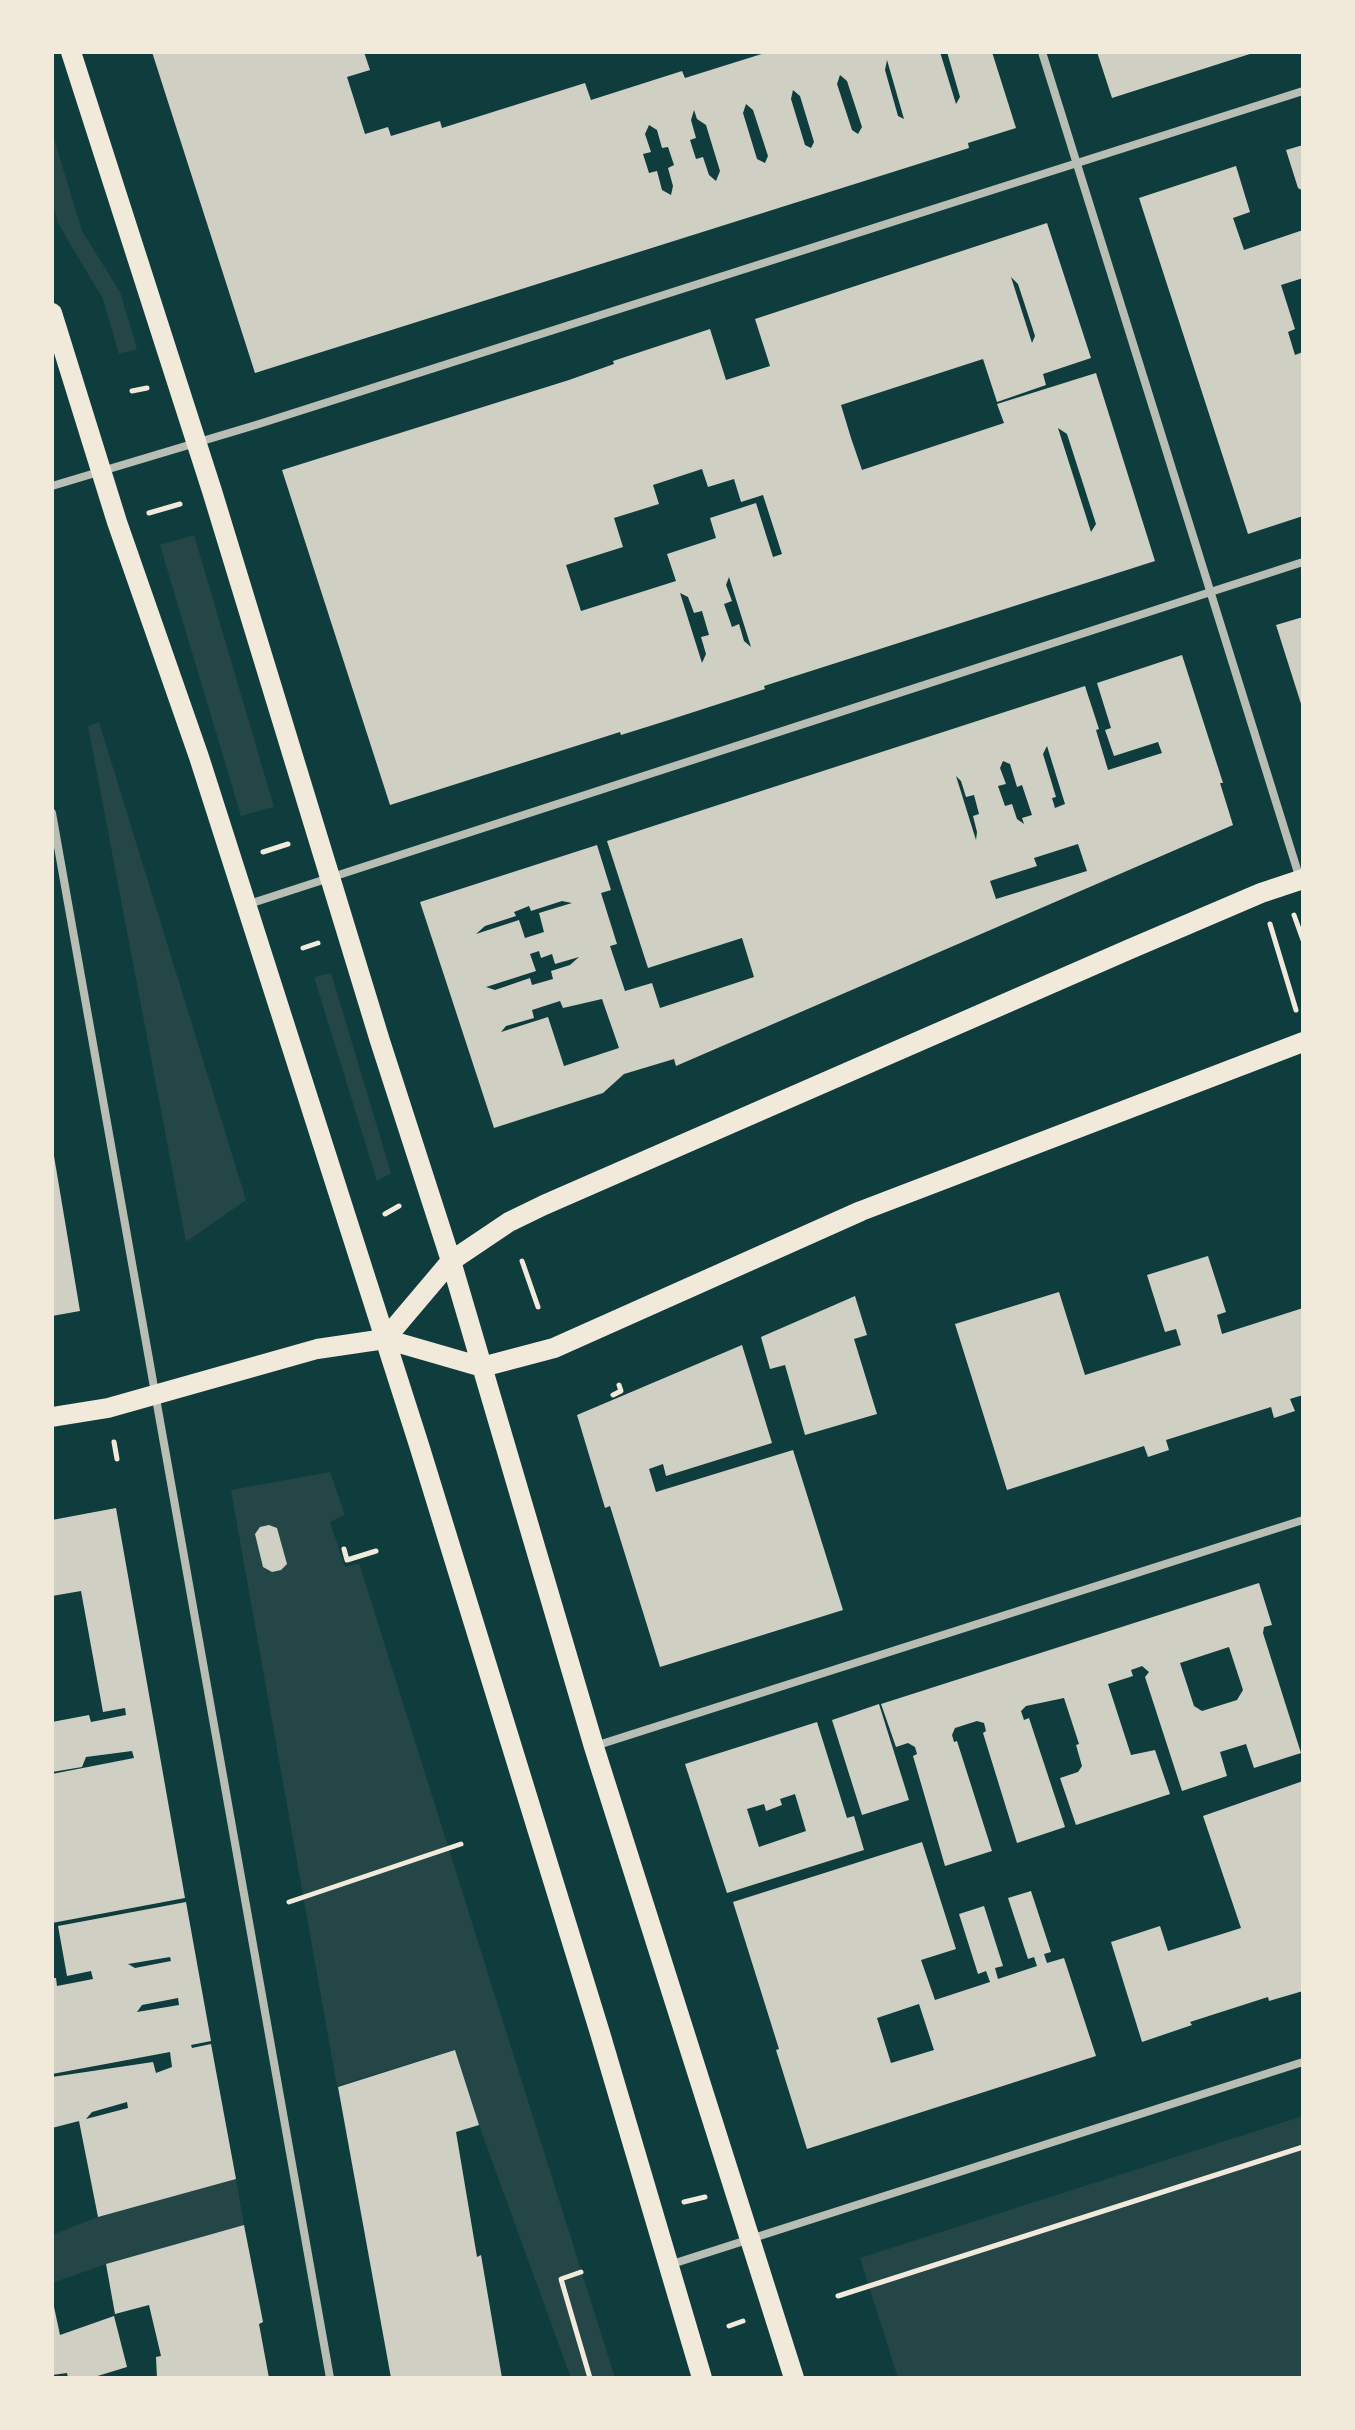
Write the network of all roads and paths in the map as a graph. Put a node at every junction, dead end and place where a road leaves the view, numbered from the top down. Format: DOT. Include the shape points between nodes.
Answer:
graph roads {
  1 [pos="71,52"];
  2 [pos="1042,52"];
  3 [pos="1303,91"];
  4 [pos="1076,163"];
  5 [pos="52,313"];
  6 [pos="147,388"];
  7 [pos="132,391"];
  8 [pos="197,443"];
  9 [pos="102,471"];
  10 [pos="52,486"];
  11 [pos="180,504"];
  12 [pos="149,513"];
  13 [pos="1303,562"];
  14 [pos="1209,592"];
  15 [pos="52,813"];
  16 [pos="288,844"];
  17 [pos="260,852"];
  18 [pos="330,877"];
  19 [pos="1302,879"];
  20 [pos="245,905"];
  21 [pos="1267,911"];
  22 [pos="1297,1014"];
  23 [pos="1303,1042"];
  24 [pos="403,1204"];
  25 [pos="385,1214"];
  26 [pos="451,1261"];
  27 [pos="522,1261"];
  28 [pos="538,1307"];
  29 [pos="385,1339"];
  30 [pos="482,1367"];
  31 [pos="619,1385"];
  32 [pos="156,1395"];
  33 [pos="613,1395"];
  34 [pos="52,1417"];
  35 [pos="114,1442"];
  36 [pos="117,1459"];
  37 [pos="1303,1520"];
  38 [pos="344,1549"];
  39 [pos="376,1551"];
  40 [pos="594,1747"];
  41 [pos="461,1844"];
  42 [pos="289,1902"];
  43 [pos="1303,2062"];
  44 [pos="1303,2147"];
  45 [pos="710,2195"];
  46 [pos="670,2206"];
  47 [pos="749,2239"];
  48 [pos="669,2265"];
  49 [pos="581,2272"];
  50 [pos="838,2296"];
  51 [pos="330,2378"];
  52 [pos="590,2378"];
  53 [pos="702,2378"];
  54 [pos="794,2378"];
  1 -- 8 [label="main road"];
  2 -- 4 [label="street"];
  3 -- 4 [label="street"];
  4 -- 8 [label="street"];
  4 -- 14 [label="street"];
  5 -- 9 [label="main road"];
  6 -- 7 [label="path"];
  8 -- 9 [label="street"];
  8 -- 18 [label="main road"];
  9 -- 10 [label="street"];
  9 -- 20 [label="main road"];
  11 -- 12 [label="path"];
  13 -- 14 [label="street"];
  14 -- 18 [label="street"];
  14 -- 19 [label="street"];
  15 -- 32 [label="street"];
  16 -- 17 [label="path"];
  18 -- 20 [label="street"];
  18 -- 26 [label="main road"];
  19 -- 26 [label="main road" via="544,1205"];
  20 -- 29 [label="main road"];
  21 -- 22 [label="path"];
  23 -- 30 [label="main road" via="861,1211 554,1348"];
  24 -- 25 [label="path"];
  26 -- 29 [label="main road"];
  26 -- 30 [label="main road"];
  27 -- 28 [label="path"];
  29 -- 30 [label="main road"];
  29 -- 32 [label="main road" via="317,1349"];
  29 -- 48 [label="main road"];
  30 -- 40 [label="main road"];
  31 -- 33 [label="path" via="621,1391"];
  32 -- 34 [label="main road"];
  32 -- 51 [label="street"];
  35 -- 36 [label="path"];
  37 -- 40 [label="street"];
  38 -- 39 [label="path" via="347,1560"];
  40 -- 47 [label="main road"];
  41 -- 42 [label="path"];
  43 -- 47 [label="street"];
  44 -- 50 [label="path"];
  45 -- 46 [label="path"];
  47 -- 48 [label="street"];
  47 -- 54 [label="main road"];
  48 -- 53 [label="main road"];
  49 -- 52 [label="path" via="561,2279"];
}
